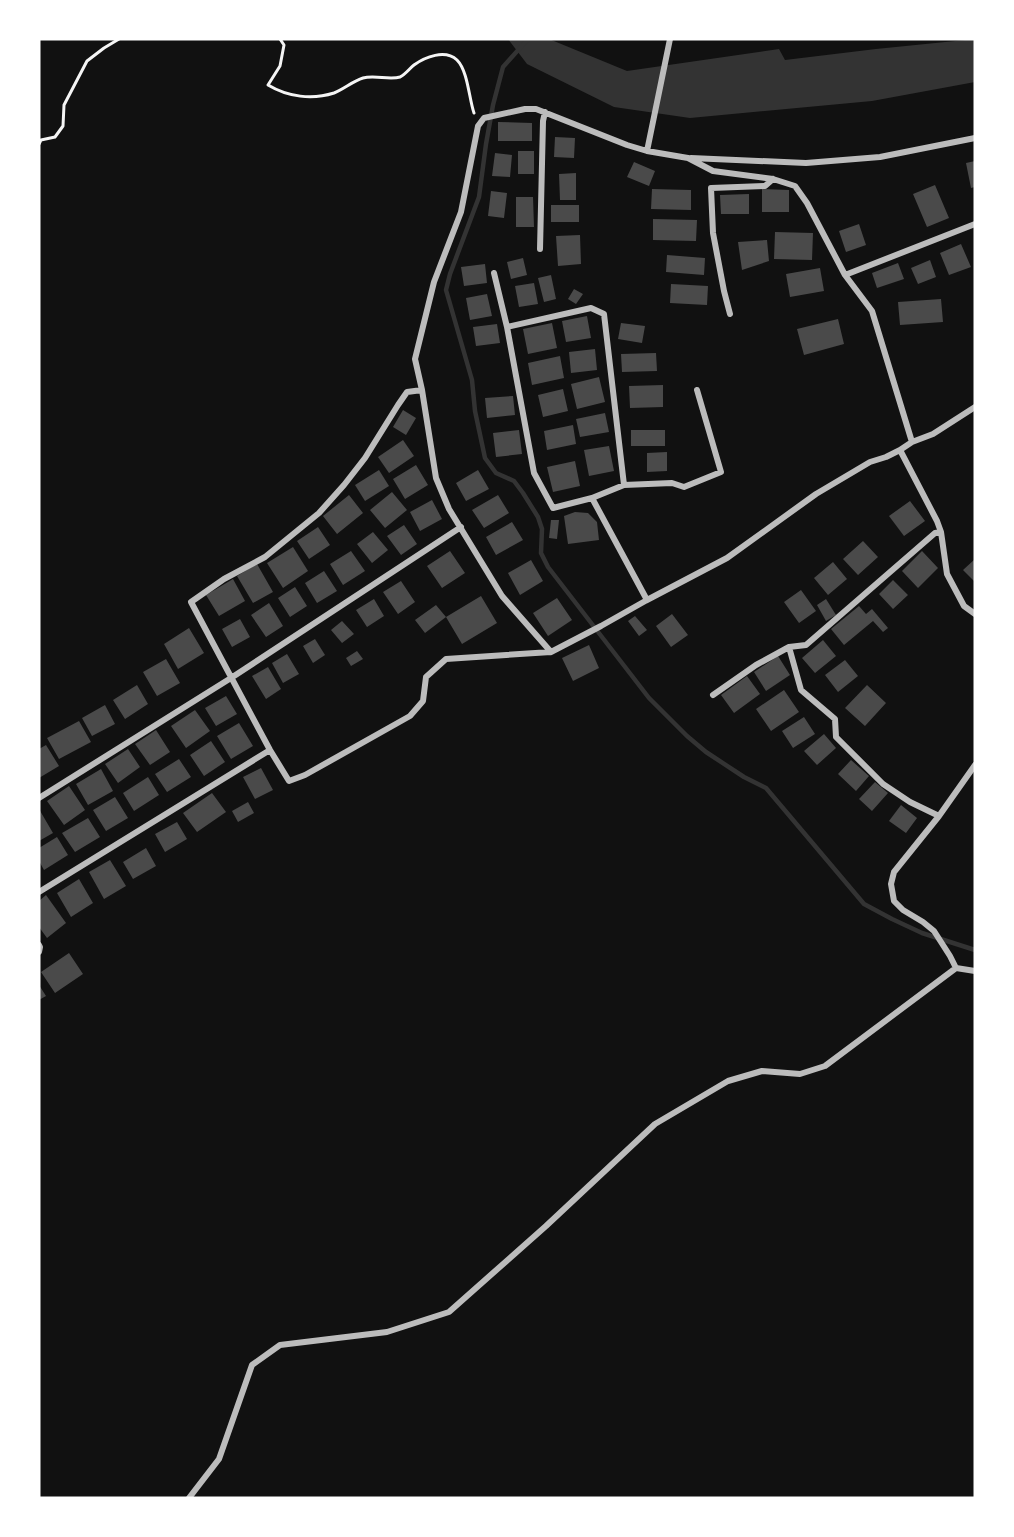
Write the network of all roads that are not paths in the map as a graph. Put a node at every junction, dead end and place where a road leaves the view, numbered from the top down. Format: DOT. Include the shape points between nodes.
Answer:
graph roads {
  1 [pos="670,39"];
  2 [pos="545,112"];
  3 [pos="975,138"];
  4 [pos="646,151"];
  5 [pos="688,158"];
  6 [pos="772,179"];
  7 [pos="975,224"];
  8 [pos="540,249"];
  9 [pos="494,273"];
  10 [pos="845,275"];
  11 [pos="730,314"];
  12 [pos="507,327"];
  13 [pos="422,390"];
  14 [pos="697,390"];
  15 [pos="975,407"];
  16 [pos="912,442"];
  17 [pos="900,450"];
  18 [pos="624,485"];
  19 [pos="592,498"];
  20 [pos="461,527"];
  21 [pos="941,532"];
  22 [pos="647,600"];
  23 [pos="975,614"];
  24 [pos="789,647"];
  25 [pos="551,652"];
  26 [pos="231,678"];
  27 [pos="713,695"];
  28 [pos="270,750"];
  29 [pos="975,765"];
  30 [pos="39,798"];
  31 [pos="939,816"];
  32 [pos="39,892"];
  33 [pos="39,945"];
  34 [pos="39,952"];
  35 [pos="956,968"];
  36 [pos="975,971"];
  37 [pos="189,1498"];
  1 -- 4 [label="street"];
  2 -- 4 [label="street"];
  2 -- 8 [label="street"];
  2 -- 13 [label="street" via="525,109 484,118 478,126 461,212 434,282 415,359"];
  3 -- 5 [label="street" via="880,157 806,163"];
  4 -- 5 [label="street"];
  5 -- 6 [label="street" via="714,171"];
  6 -- 10 [label="street" via="795,186"];
  6 -- 11 [label="street" via="765,186 711,188 713,233"];
  7 -- 10 [label="street"];
  9 -- 12 [label="street"];
  10 -- 16 [label="street" via="872,311"];
  12 -- 18 [label="street" via="591,308 604,314"];
  12 -- 19 [label="street" via="534,473 553,508"];
  13 -- 20 [label="street" via="436,478"];
  13 -- 26 [label="street" via="407,392 366,458 319,513 265,557 191,602"];
  14 -- 18 [label="street" via="721,472 684,487 672,483"];
  15 -- 16 [label="street" via="933,434"];
  16 -- 17 [label="street"];
  17 -- 21 [label="street"];
  17 -- 22 [label="street" via="861,467 727,558"];
  18 -- 19 [label="street"];
  19 -- 22 [label="street"];
  20 -- 25 [label="street" via="502,596"];
  20 -- 26 [label="street"];
  21 -- 23 [label="street" via="947,574 964,606"];
  21 -- 24 [label="street" via="934,533 807,645"];
  22 -- 25 [label="street"];
  24 -- 27 [label="street"];
  24 -- 31 [label="street" via="801,690 835,719 836,737 883,784"];
  25 -- 28 [label="street" via="446,659 426,677 423,701 410,716 305,775 289,780"];
  26 -- 28 [label="street"];
  26 -- 30 [label="street"];
  28 -- 32 [label="street"];
  29 -- 31 [label="street"];
  31 -- 35 [label="street" via="894,872 891,884 894,901 934,931"];
  33 -- 34 [label="street"];
  35 -- 36 [label="street"];
  35 -- 37 [label="street" via="825,1066 800,1074 762,1071 728,1081 655,1124 449,1312 387,1332 280,1345 252,1365 219,1459"];
}
